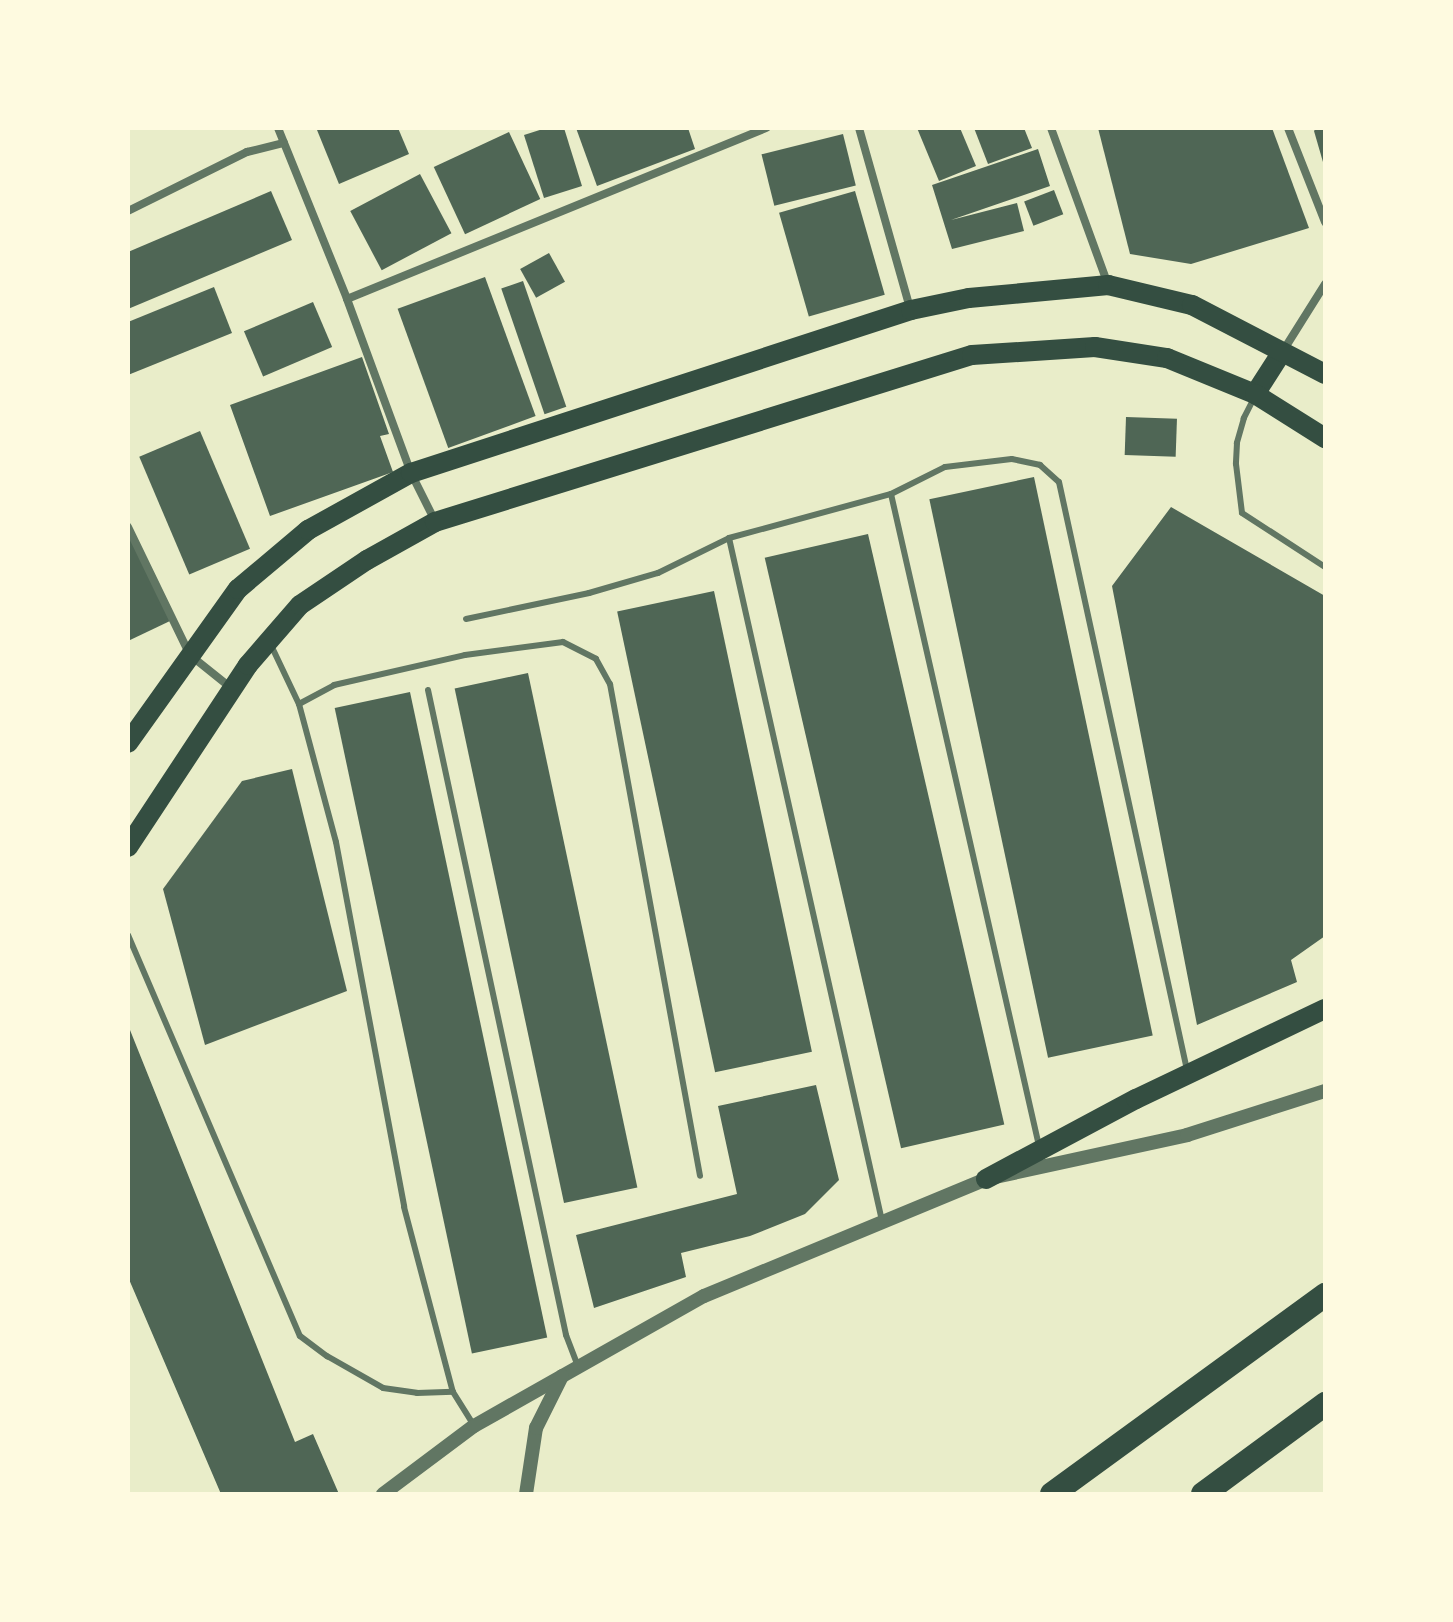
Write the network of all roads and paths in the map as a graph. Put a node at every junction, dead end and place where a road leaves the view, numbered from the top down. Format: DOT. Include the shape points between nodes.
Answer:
graph roads {
  1 [pos="278,128"];
  2 [pos="767,128"];
  3 [pos="859,128"];
  4 [pos="1051,128"];
  5 [pos="1288,128"];
  6 [pos="284,143"];
  7 [pos="128,211"];
  8 [pos="1325,222"];
  9 [pos="1325,284"];
  10 [pos="1108,285"];
  11 [pos="347,299"];
  12 [pos="911,310"];
  13 [pos="1282,352"];
  14 [pos="1325,374"];
  15 [pos="1255,394"];
  16 [pos="1325,438"];
  17 [pos="411,473"];
  18 [pos="891,494"];
  19 [pos="435,522"];
  20 [pos="128,527"];
  21 [pos="729,538"];
  22 [pos="1325,567"];
  23 [pos="466,619"];
  24 [pos="269,640"];
  25 [pos="190,655"];
  26 [pos="232,689"];
  27 [pos="428,690"];
  28 [pos="299,704"];
  29 [pos="128,743"];
  30 [pos="128,847"];
  31 [pos="128,935"];
  32 [pos="1325,1009"];
  33 [pos="1188,1074"];
  34 [pos="1325,1091"];
  35 [pos="1039,1150"];
  36 [pos="700,1176"];
  37 [pos="986,1179"];
  38 [pos="883,1222"];
  39 [pos="1325,1295"];
  40 [pos="578,1367"];
  41 [pos="563,1375"];
  42 [pos="453,1392"];
  43 [pos="1325,1404"];
  44 [pos="474,1426"];
  45 [pos="383,1494"];
  46 [pos="526,1494"];
  47 [pos="1052,1494"];
  48 [pos="1203,1494"];
  1 -- 6 [label="street"];
  2 -- 11 [label="street"];
  3 -- 12 [label="street"];
  4 -- 10 [label="street"];
  5 -- 8 [label="street"];
  6 -- 7 [label="street" via="247,152"];
  6 -- 11 [label="street"];
  9 -- 13 [label="street"];
  10 -- 12 [label="main road" via="969,298"];
  10 -- 13 [label="main road" via="1192,305"];
  11 -- 17 [label="street"];
  12 -- 17 [label="main road"];
  13 -- 14 [label="main road"];
  13 -- 15 [label="main road"];
  15 -- 16 [label="main road"];
  15 -- 19 [label="main road" via="1167,358 1095,347 972,355"];
  15 -- 22 [label="lane" via="1237,443 1242,513"];
  17 -- 19 [label="street"];
  17 -- 25 [label="main road" via="308,530 238,589"];
  18 -- 21 [label="lane"];
  18 -- 33 [label="lane" via="945,467 1012,459 1040,465 1059,482"];
  18 -- 35 [label="lane"];
  19 -- 24 [label="main road" via="300,605"];
  20 -- 25 [label="street"];
  21 -- 23 [label="lane" via="658,573"];
  21 -- 38 [label="lane"];
  24 -- 26 [label="main road"];
  24 -- 28 [label="lane"];
  25 -- 26 [label="street"];
  25 -- 29 [label="main road"];
  26 -- 30 [label="main road"];
  27 -- 40 [label="lane" via="566,1335"];
  28 -- 36 [label="lane" via="334,685 465,655 563,642 596,659 610,684"];
  28 -- 42 [label="lane" via="336,842 404,1207"];
  31 -- 42 [label="lane" via="300,1336 383,1388"];
  32 -- 33 [label="main road"];
  33 -- 35 [label="main road"];
  34 -- 37 [label="street" via="1187,1135"];
  35 -- 37 [label="main road"];
  37 -- 38 [label="street"];
  38 -- 40 [label="street" via="704,1296"];
  39 -- 47 [label="highway"];
  40 -- 41 [label="street"];
  41 -- 44 [label="street"];
  41 -- 46 [label="street" via="536,1428"];
  42 -- 44 [label="lane"];
  43 -- 48 [label="highway"];
  44 -- 45 [label="street"];
}
